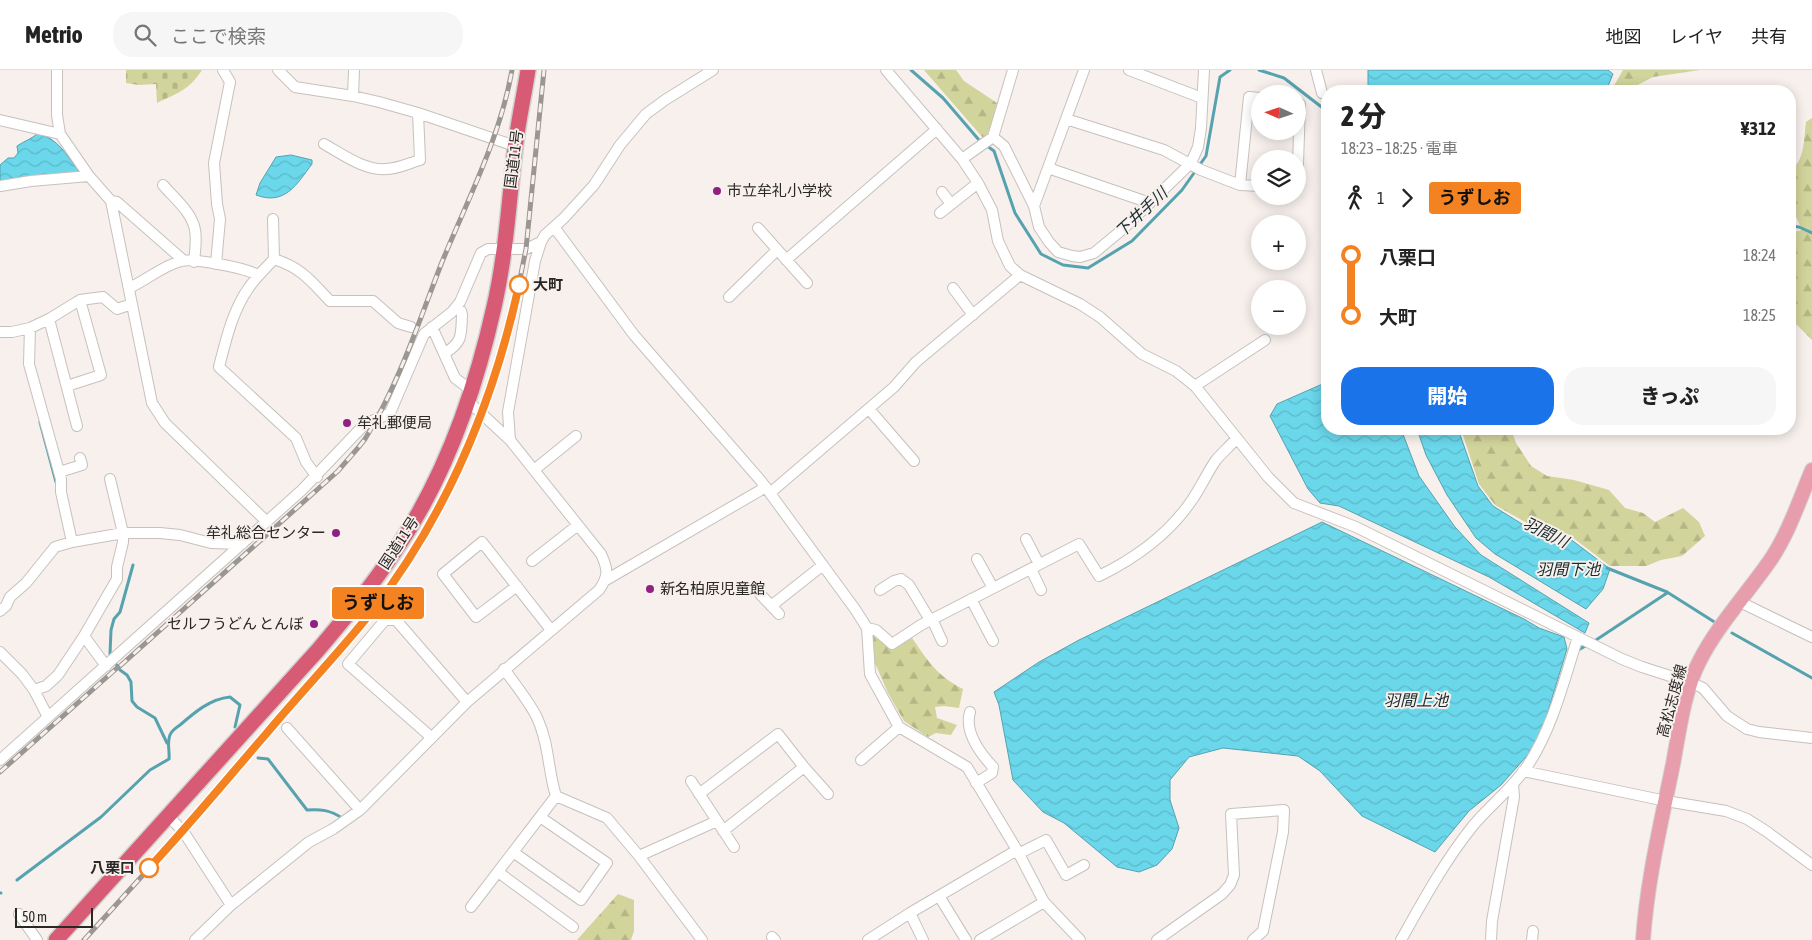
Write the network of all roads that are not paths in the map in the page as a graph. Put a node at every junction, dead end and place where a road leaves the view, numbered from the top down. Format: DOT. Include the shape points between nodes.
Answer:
graph roads {
  1 [pos="57,70"];
  2 [pos="223,70"];
  3 [pos="278,70"];
  4 [pos="354,70"];
  5 [pos="528,70"];
  6 [pos="713,70"];
  7 [pos="886,70"];
  8 [pos="1013,70"];
  9 [pos="1084,70"];
  10 [pos="1129,70"];
  11 [pos="1204,70"];
  12 [pos="1316,70"];
  13 [pos="1321,89"];
  14 [pos="353,96"];
  15 [pos="1251,97"];
  16 [pos="1202,98"];
  17 [pos="418,113"];
  18 [pos="1066,118"];
  19 [pos="0,120"];
  20 [pos="937,129"];
  21 [pos="60,134"];
  22 [pos="991,139"];
  23 [pos="324,144"];
  24 [pos="515,146"];
  25 [pos="962,159"];
  26 [pos="1195,166"];
  27 [pos="1048,168"];
  28 [pos="89,176"];
  29 [pos="978,183"];
  30 [pos="163,185"];
  31 [pos="1240,185"];
  32 [pos="0,186"];
  33 [pos="1251,186"];
  34 [pos="942,192"];
  35 [pos="111,201"];
  36 [pos="1150,203"];
  37 [pos="951,204"];
  38 [pos="1034,206"];
  39 [pos="940,213"];
  40 [pos="273,219"];
  41 [pos="554,227"];
  42 [pos="758,228"];
  43 [pos="541,242"];
  44 [pos="504,249"];
  45 [pos="777,250"];
  46 [pos="274,259"];
  47 [pos="183,260"];
  48 [pos="786,260"];
  49 [pos="194,262"];
  50 [pos="216,264"];
  51 [pos="258,275"];
  52 [pos="1020,275"];
  53 [pos="807,283"];
  54 [pos="129,288"];
  55 [pos="953,288"];
  56 [pos="729,297"];
  57 [pos="80,300"];
  58 [pos="132,304"];
  59 [pos="456,307"];
  60 [pos="973,314"];
  61 [pos="49,319"];
  62 [pos="411,327"];
  63 [pos="432,327"];
  64 [pos="30,328"];
  65 [pos="0,332"];
  66 [pos="1265,340"];
  67 [pos="445,354"];
  68 [pos="67,386"];
  69 [pos="1195,386"];
  70 [pos="470,396"];
  71 [pos="869,409"];
  72 [pos="77,426"];
  73 [pos="576,436"];
  74 [pos="1237,438"];
  75 [pos="510,440"];
  76 [pos="80,458"];
  77 [pos="914,460"];
  78 [pos="534,470"];
  79 [pos="1812,470"];
  80 [pos="59,472"];
  81 [pos="317,476"];
  82 [pos="110,479"];
  83 [pos="768,490"];
  84 [pos="266,521"];
  85 [pos="578,525"];
  86 [pos="123,533"];
  87 [pos="1026,539"];
  88 [pos="72,542"];
  89 [pos="242,544"];
  90 [pos="977,559"];
  91 [pos="532,560"];
  92 [pos="823,564"];
  93 [pos="1035,566"];
  94 [pos="606,580"];
  95 [pos="516,586"];
  96 [pos="993,588"];
  97 [pos="880,590"];
  98 [pos="1041,590"];
  99 [pos="760,594"];
  100 [pos="971,599"];
  101 [pos="1740,602"];
  102 [pos="771,606"];
  103 [pos="0,611"];
  104 [pos="779,614"];
  105 [pos="931,620"];
  106 [pos="867,628"];
  107 [pos="551,630"];
  108 [pos="84,636"];
  109 [pos="1578,637"];
  110 [pos="1812,637"];
  111 [pos="942,641"];
  112 [pos="993,641"];
  113 [pos="0,652"];
  114 [pos="106,666"];
  115 [pos="504,669"];
  116 [pos="1692,683"];
  117 [pos="34,690"];
  118 [pos="467,702"];
  119 [pos="970,712"];
  120 [pos="48,717"];
  121 [pos="899,727"];
  122 [pos="287,728"];
  123 [pos="431,737"];
  124 [pos="1812,738"];
  125 [pos="0,760"];
  126 [pos="860,760"];
  127 [pos="804,768"];
  128 [pos="1523,771"];
  129 [pos="691,781"];
  130 [pos="976,783"];
  131 [pos="1513,784"];
  132 [pos="700,794"];
  133 [pos="828,794"];
  134 [pos="556,796"];
  135 [pos="1666,801"];
  136 [pos="360,810"];
  137 [pos="168,816"];
  138 [pos="540,816"];
  139 [pos="717,821"];
  140 [pos="723,831"];
  141 [pos="734,847"];
  142 [pos="513,852"];
  143 [pos="1018,852"];
  144 [pos="638,856"];
  145 [pos="1084,865"];
  146 [pos="1812,865"];
  147 [pos="498,872"];
  148 [pos="939,896"];
  149 [pos="1044,902"];
  150 [pos="231,905"];
  151 [pos="471,907"];
  152 [pos="910,913"];
  153 [pos="19,914"];
  154 [pos="573,927"];
  155 [pos="37,940"];
  156 [pos="56,940"];
  157 [pos="195,940"];
  158 [pos="702,940"];
  159 [pos="868,940"];
  160 [pos="922,940"];
  161 [pos="966,940"];
  162 [pos="980,940"];
  163 [pos="1080,940"];
  164 [pos="1157,940"];
  165 [pos="1253,940"];
  166 [pos="1401,940"];
  167 [pos="1491,940"];
  168 [pos="1642,940"];
  1 -- 21 [label="street"];
  2 -- 50 [label="street" via="230,82 214,163 220,219"];
  3 -- 14 [label="street" via="295,87"];
  4 -- 14 [label="street"];
  5 -- 24 [label="highway, 国道11号"];
  6 -- 41 [label="street" via="646,114 620,145 594,185"];
  7 -- 20 [label="street"];
  8 -- 22 [label="street"];
  9 -- 18 [label="street"];
  10 -- 16 [label="street"];
  11 -- 16 [label="street"];
  12 -- 13 [label="street"];
  14 -- 17 [label="street"];
  15 -- 31 [label="street"];
  16 -- 26 [label="street"];
  17 -- 23 [label="street" via="420,160 400,167 385,170 360,164"];
  17 -- 24 [label="street"];
  18 -- 26 [label="street" via="1164,150"];
  18 -- 27 [label="street"];
  19 -- 21 [label="street"];
  20 -- 25 [label="street"];
  20 -- 48 [label="street"];
  21 -- 28 [label="street"];
  22 -- 25 [label="street"];
  22 -- 38 [label="street" via="1004,146"];
  24 -- 44 [label="highway, 国道11号"];
  25 -- 29 [label="street"];
  26 -- 31 [label="street"];
  26 -- 36 [label="street"];
  27 -- 36 [label="street"];
  27 -- 38 [label="street"];
  28 -- 32 [label="street"];
  28 -- 35 [label="street"];
  29 -- 37 [label="street"];
  29 -- 52 [label="street" via="992,210 998,241 1010,266"];
  30 -- 49 [label="street" via="194,223"];
  31 -- 33 [label="street"];
  34 -- 37 [label="street"];
  35 -- 47 [label="street" via="117,202"];
  35 -- 54 [label="street"];
  36 -- 38 [label="street" via="1094,253 1080,257 1058,252 1038,227"];
  37 -- 39 [label="street"];
  40 -- 46 [label="street"];
  41 -- 43 [label="street"];
  41 -- 83 [label="street" via="634,335"];
  42 -- 45 [label="street"];
  43 -- 44 [label="street" via="526,249"];
  43 -- 75 [label="street" via="534,262 508,412"];
  44 -- 59 [label="street" via="488,249 481,253"];
  44 -- 70 [label="highway, 国道11号" via="495,305"];
  45 -- 48 [label="street"];
  45 -- 56 [label="street"];
  46 -- 51 [label="street"];
  46 -- 62 [label="street" via="304,273 330,301 372,301 398,323"];
  47 -- 49 [label="street"];
  47 -- 54 [label="street"];
  48 -- 53 [label="street"];
  49 -- 50 [label="street"];
  50 -- 51 [label="street" via="250,270"];
  51 -- 81 [label="street" via="238,306 219,367 296,438 306,462"];
  52 -- 60 [label="street"];
  52 -- 69 [label="street" via="1080,304 1142,354 1176,371"];
  54 -- 58 [label="street"];
  55 -- 60 [label="street"];
  57 -- 58 [label="street" via="103,297 117,309"];
  57 -- 61 [label="street"];
  57 -- 68 [label="street" via="101,375"];
  58 -- 84 [label="street" via="152,403 165,422"];
  59 -- 63 [label="street"];
  59 -- 67 [label="street" via="462,315 461,339"];
  60 -- 71 [label="street" via="916,362"];
  61 -- 64 [label="street"];
  61 -- 68 [label="street"];
  63 -- 67 [label="street"];
  63 -- 81 [label="street" via="424,334 390,413 363,426"];
  64 -- 65 [label="street"];
  64 -- 80 [label="street" via="29,364"];
  66 -- 69 [label="street"];
  67 -- 70 [label="street" via="456,378"];
  68 -- 72 [label="street"];
  69 -- 74 [label="street"];
  70 -- 75 [label="street"];
  70 -- 137 [label="highway, 国道11号" via="427,497 357,604"];
  71 -- 77 [label="street"];
  71 -- 83 [label="street"];
  73 -- 78 [label="street"];
  74 -- 93 [label="street" via="1217,460 1176,520 1154,543 1121,565 1099,576 1079,544"];
  74 -- 109 [label="street" via="1277,487 1294,502 1356,527"];
  75 -- 78 [label="street"];
  76 -- 80 [label="street" via="82,466"];
  78 -- 85 [label="street"];
  79 -- 101 [label="main road, 高松志度線" via="1782,540"];
  80 -- 88 [label="street" via="60,492"];
  81 -- 84 [label="street"];
  82 -- 86 [label="street"];
  83 -- 92 [label="street"];
  83 -- 94 [label="street"];
  84 -- 89 [label="street"];
  85 -- 91 [label="street"];
  85 -- 94 [label="street" via="601,554 606,565"];
  86 -- 88 [label="street"];
  86 -- 89 [label="street" via="160,533 211,543"];
  86 -- 108 [label="street" via="117,579"];
  87 -- 93 [label="street"];
  88 -- 103 [label="street" via="55,547"];
  89 -- 114 [label="street"];
  90 -- 96 [label="street"];
  92 -- 102 [label="street"];
  92 -- 106 [label="street"];
  93 -- 96 [label="street"];
  93 -- 98 [label="street"];
  94 -- 107 [label="street"];
  95 -- 95 [label="street" via="482,542 444,574 476,617"];
  95 -- 107 [label="street"];
  96 -- 100 [label="street"];
  97 -- 105 [label="street" via="901,579 913,590"];
  99 -- 102 [label="street"];
  100 -- 105 [label="street"];
  100 -- 112 [label="street"];
  101 -- 110 [label="street"];
  101 -- 116 [label="main road, 高松志度線" via="1702,656"];
  102 -- 104 [label="street"];
  105 -- 106 [label="street" via="892,644 876,630"];
  105 -- 111 [label="street"];
  106 -- 121 [label="street" via="870,674"];
  107 -- 115 [label="street"];
  108 -- 114 [label="street"];
  108 -- 117 [label="street" via="58,675 46,686"];
  109 -- 116 [label="street" via="1642,667"];
  109 -- 128 [label="street" via="1548,727"];
  113 -- 117 [label="street"];
  114 -- 120 [label="street"];
  115 -- 118 [label="street"];
  115 -- 134 [label="street" via="538,720"];
  116 -- 124 [label="street" via="1703,688 1727,716 1747,729"];
  116 -- 135 [label="main road, 高松志度線"];
  117 -- 120 [label="street"];
  118 -- 123 [label="street"];
  118 -- 123 [label="street" via="396,620 385,620 348,664"];
  119 -- 130 [label="street" via="970,730 980,754 992,767 992,773"];
  120 -- 125 [label="street"];
  121 -- 126 [label="street"];
  121 -- 130 [label="street" via="966,767"];
  122 -- 136 [label="street"];
  123 -- 136 [label="street"];
  127 -- 132 [label="street" via="778,734"];
  127 -- 133 [label="street"];
  127 -- 140 [label="street"];
  128 -- 131 [label="street"];
  128 -- 135 [label="street"];
  129 -- 132 [label="street"];
  130 -- 143 [label="street"];
  131 -- 166 [label="street" via="1472,827 1444,866"];
  131 -- 167 [label="street" via="1514,797"];
  132 -- 139 [label="street"];
  134 -- 138 [label="street"];
  134 -- 144 [label="street" via="607,818"];
  135 -- 146 [label="street" via="1726,811 1747,819"];
  135 -- 168 [label="main road, 高松志度線"];
  136 -- 150 [label="street" via="309,842"];
  137 -- 150 [label="street" via="186,835"];
  137 -- 156 [label="highway, 国道11号"];
  138 -- 142 [label="street"];
  138 -- 142 [label="street" via="607,862 580,900"];
  139 -- 140 [label="street"];
  139 -- 144 [label="street"];
  140 -- 141 [label="street"];
  142 -- 147 [label="street"];
  143 -- 145 [label="street" via="1046,840 1066,874"];
  143 -- 148 [label="street"];
  143 -- 149 [label="street"];
  144 -- 158 [label="street"];
  147 -- 151 [label="street"];
  147 -- 154 [label="street"];
  148 -- 152 [label="street"];
  148 -- 161 [label="street"];
  149 -- 162 [label="street"];
  149 -- 163 [label="street"];
  150 -- 157 [label="street"];
  152 -- 159 [label="street"];
  152 -- 160 [label="street"];
  153 -- 155 [label="street"];
  164 -- 165 [label="street" via="1230,885 1234,875 1231,814 1284,810 1283,832 1263,931"];
}
